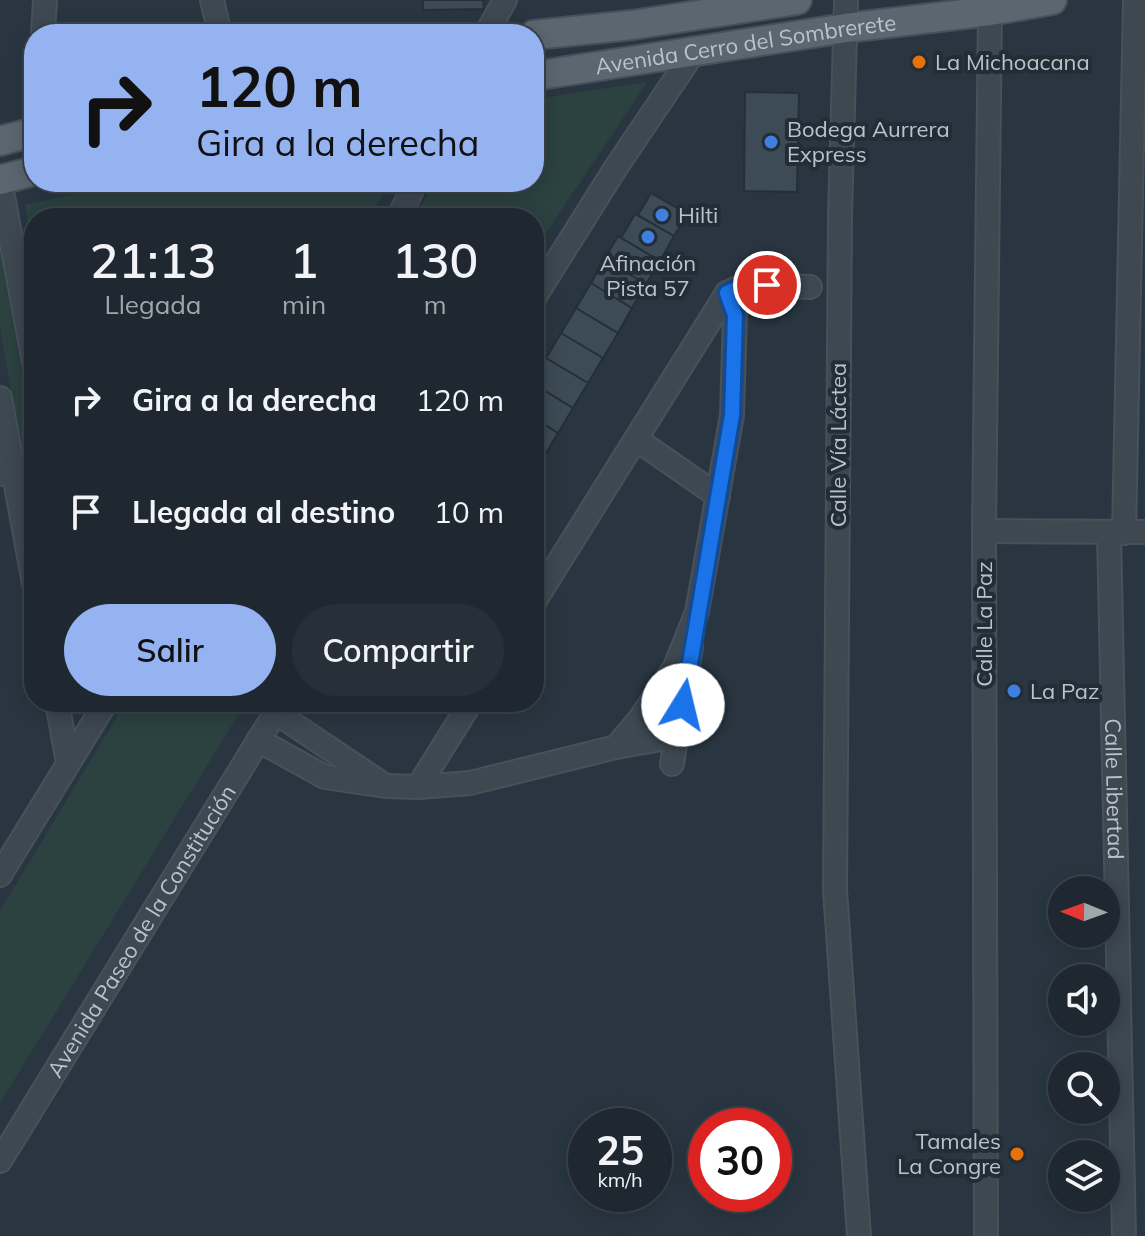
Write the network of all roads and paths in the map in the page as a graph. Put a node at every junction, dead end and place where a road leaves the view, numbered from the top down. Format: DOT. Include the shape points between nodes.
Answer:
graph roads {
  1 [pos="45,0"];
  2 [pos="212,0"];
  3 [pos="505,0"];
  4 [pos="797,0"];
  5 [pos="1052,0"];
  6 [pos="1135,0"];
  7 [pos="720,7"];
  8 [pos="990,11"];
  9 [pos="846,14"];
  10 [pos="44,24"];
  11 [pos="218,24"];
  12 [pos="492,24"];
  13 [pos="544,33"];
  14 [pos="693,53"];
  15 [pos="544,75"];
  16 [pos="24,135"];
  17 [pos="0,141"];
  18 [pos="24,174"];
  19 [pos="0,180"];
  20 [pos="544,282"];
  21 [pos="810,287"];
  22 [pos="727,293"];
  23 [pos="24,305"];
  24 [pos="0,398"];
  25 [pos="636,439"];
  26 [pos="15,471"];
  27 [pos="718,496"];
  28 [pos="24,525"];
  29 [pos="984,531"];
  30 [pos="1126,533"];
  31 [pos="544,586"];
  32 [pos="697,612"];
  33 [pos="59,712"];
  34 [pos="100,712"];
  35 [pos="276,712"];
  36 [pos="286,712"];
  37 [pos="465,712"];
  38 [pos="678,736"];
  39 [pos="258,740"];
  40 [pos="616,747"];
  41 [pos="68,763"];
  42 [pos="672,764"];
  43 [pos="386,786"];
  44 [pos="418,787"];
  45 [pos="0,875"];
  46 [pos="0,1161"];
  47 [pos="859,1236"];
  48 [pos="986,1236"];
  49 [pos="1124,1236"];
  1 -- 10 [label="street"];
  2 -- 11 [label="street"];
  3 -- 12 [label="street"];
  4 -- 7 [label="main road, Avenida Cerro del Sombrerete"];
  5 -- 8 [label="main road, Avenida Cerro del Sombrerete"];
  6 -- 30 [label="street, Calle Libertad"];
  7 -- 13 [label="main road, Avenida Cerro del Sombrerete"];
  8 -- 9 [label="main road, Avenida Cerro del Sombrerete"];
  8 -- 29 [label="street, Calle La Paz"];
  9 -- 14 [label="main road, Avenida Cerro del Sombrerete"];
  9 -- 47 [label="street, Calle Vía Láctea" via="835,890"];
  14 -- 15 [label="main road, Avenida Cerro del Sombrerete"];
  14 -- 20 [label="street"];
  16 -- 17 [label="main road"];
  18 -- 19 [label="main road"];
  19 -- 23 [label="street"];
  21 -- 22 [label="street" via="746,284"];
  22 -- 25 [label="street"];
  22 -- 27 [label="street" via="735,315 732,415"];
  24 -- 26 [label="street"];
  25 -- 27 [label="street"];
  25 -- 31 [label="street"];
  26 -- 28 [label="street"];
  27 -- 32 [label="street"];
  29 -- 30 [label="street"];
  29 -- 48 [label="street, Calle La Paz"];
  30 -- 49 [label="street, Calle Libertad"];
  32 -- 38 [label="street"];
  32 -- 40 [label="street" via="675,667"];
  33 -- 41 [label="street"];
  34 -- 41 [label="street"];
  35 -- 39 [label="street, Avenida Paseo de la Constitución"];
  36 -- 43 [label="street"];
  37 -- 44 [label="street"];
  38 -- 40 [label="street"];
  38 -- 42 [label="street"];
  39 -- 43 [label="street" via="325,777"];
  39 -- 46 [label="street, Avenida Paseo de la Constitución"];
  40 -- 44 [label="street" via="470,783"];
  41 -- 45 [label="street"];
  43 -- 44 [label="street"];
}
